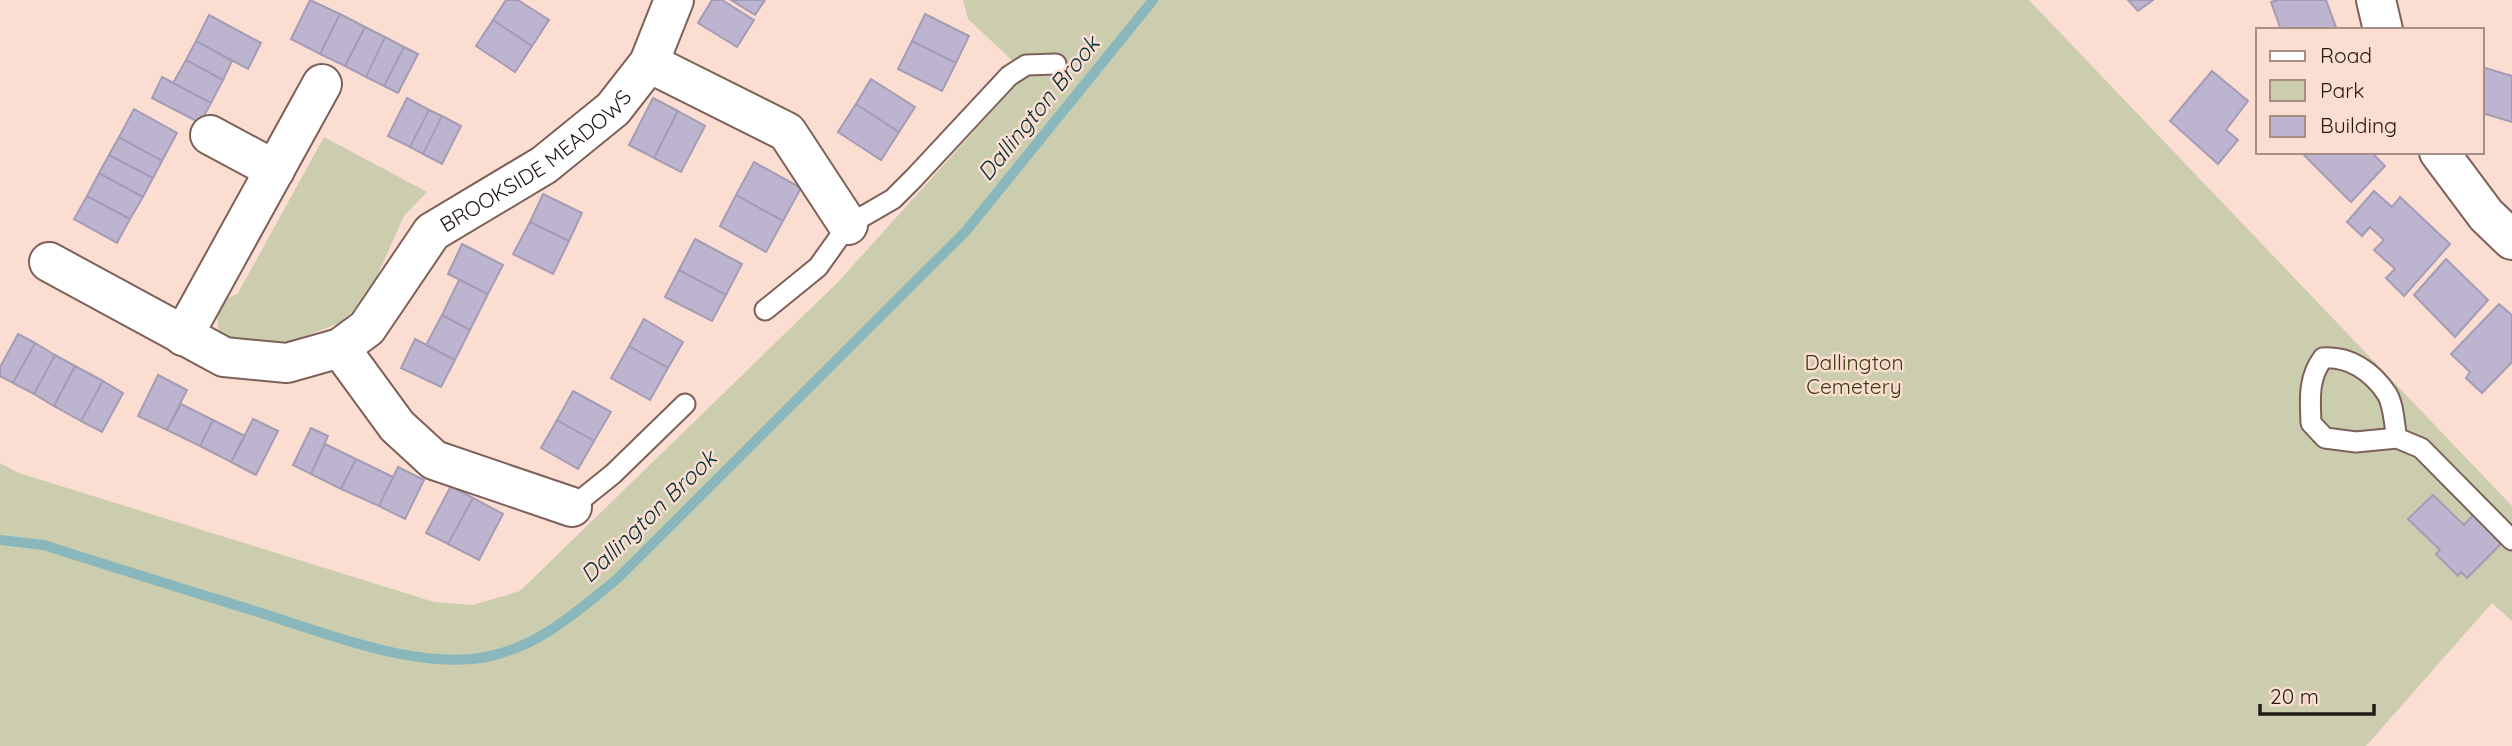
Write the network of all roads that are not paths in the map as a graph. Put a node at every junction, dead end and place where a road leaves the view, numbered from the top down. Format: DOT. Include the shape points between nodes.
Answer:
graph roads {
  1 [pos="674,0"];
  2 [pos="2376,0"];
  3 [pos="2383,28"];
  4 [pos="649,63"];
  5 [pos="1056,64"];
  6 [pos="321,84"];
  7 [pos="210,135"];
  8 [pos="2440,154"];
  9 [pos="275,170"];
  10 [pos="848,225"];
  11 [pos="2512,240"];
  12 [pos="49,262"];
  13 [pos="765,310"];
  14 [pos="183,336"];
  15 [pos="340,348"];
  16 [pos="685,404"];
  17 [pos="2397,438"];
  18 [pos="572,507"];
  19 [pos="2512,540"];
  1 -- 4 [label="street, BROOKSIDE MEADOWS"];
  2 -- 3 [label="street"];
  4 -- 10 [label="street" via="788,132"];
  4 -- 15 [label="street, BROOKSIDE MEADOWS" via="613,109 544,165 432,232 367,328"];
  5 -- 10 [label="lane" via="1026,65 1009,76 892,199"];
  6 -- 9 [label="street"];
  7 -- 9 [label="street"];
  8 -- 11 [label="street" via="2486,215"];
  9 -- 14 [label="street"];
  10 -- 13 [label="lane" via="818,267"];
  12 -- 14 [label="street, BROOKSIDE MEADOWS"];
  14 -- 15 [label="street, BROOKSIDE MEADOWS" via="224,357 287,363"];
  15 -- 18 [label="street" via="397,426 434,460"];
  16 -- 18 [label="lane"];
  17 -- 17 [label="lane" via="2356,442 2325,438 2311,423 2310,390 2323,358 2340,357 2364,369 2388,396"];
  17 -- 19 [label="lane" via="2421,448"];
}
